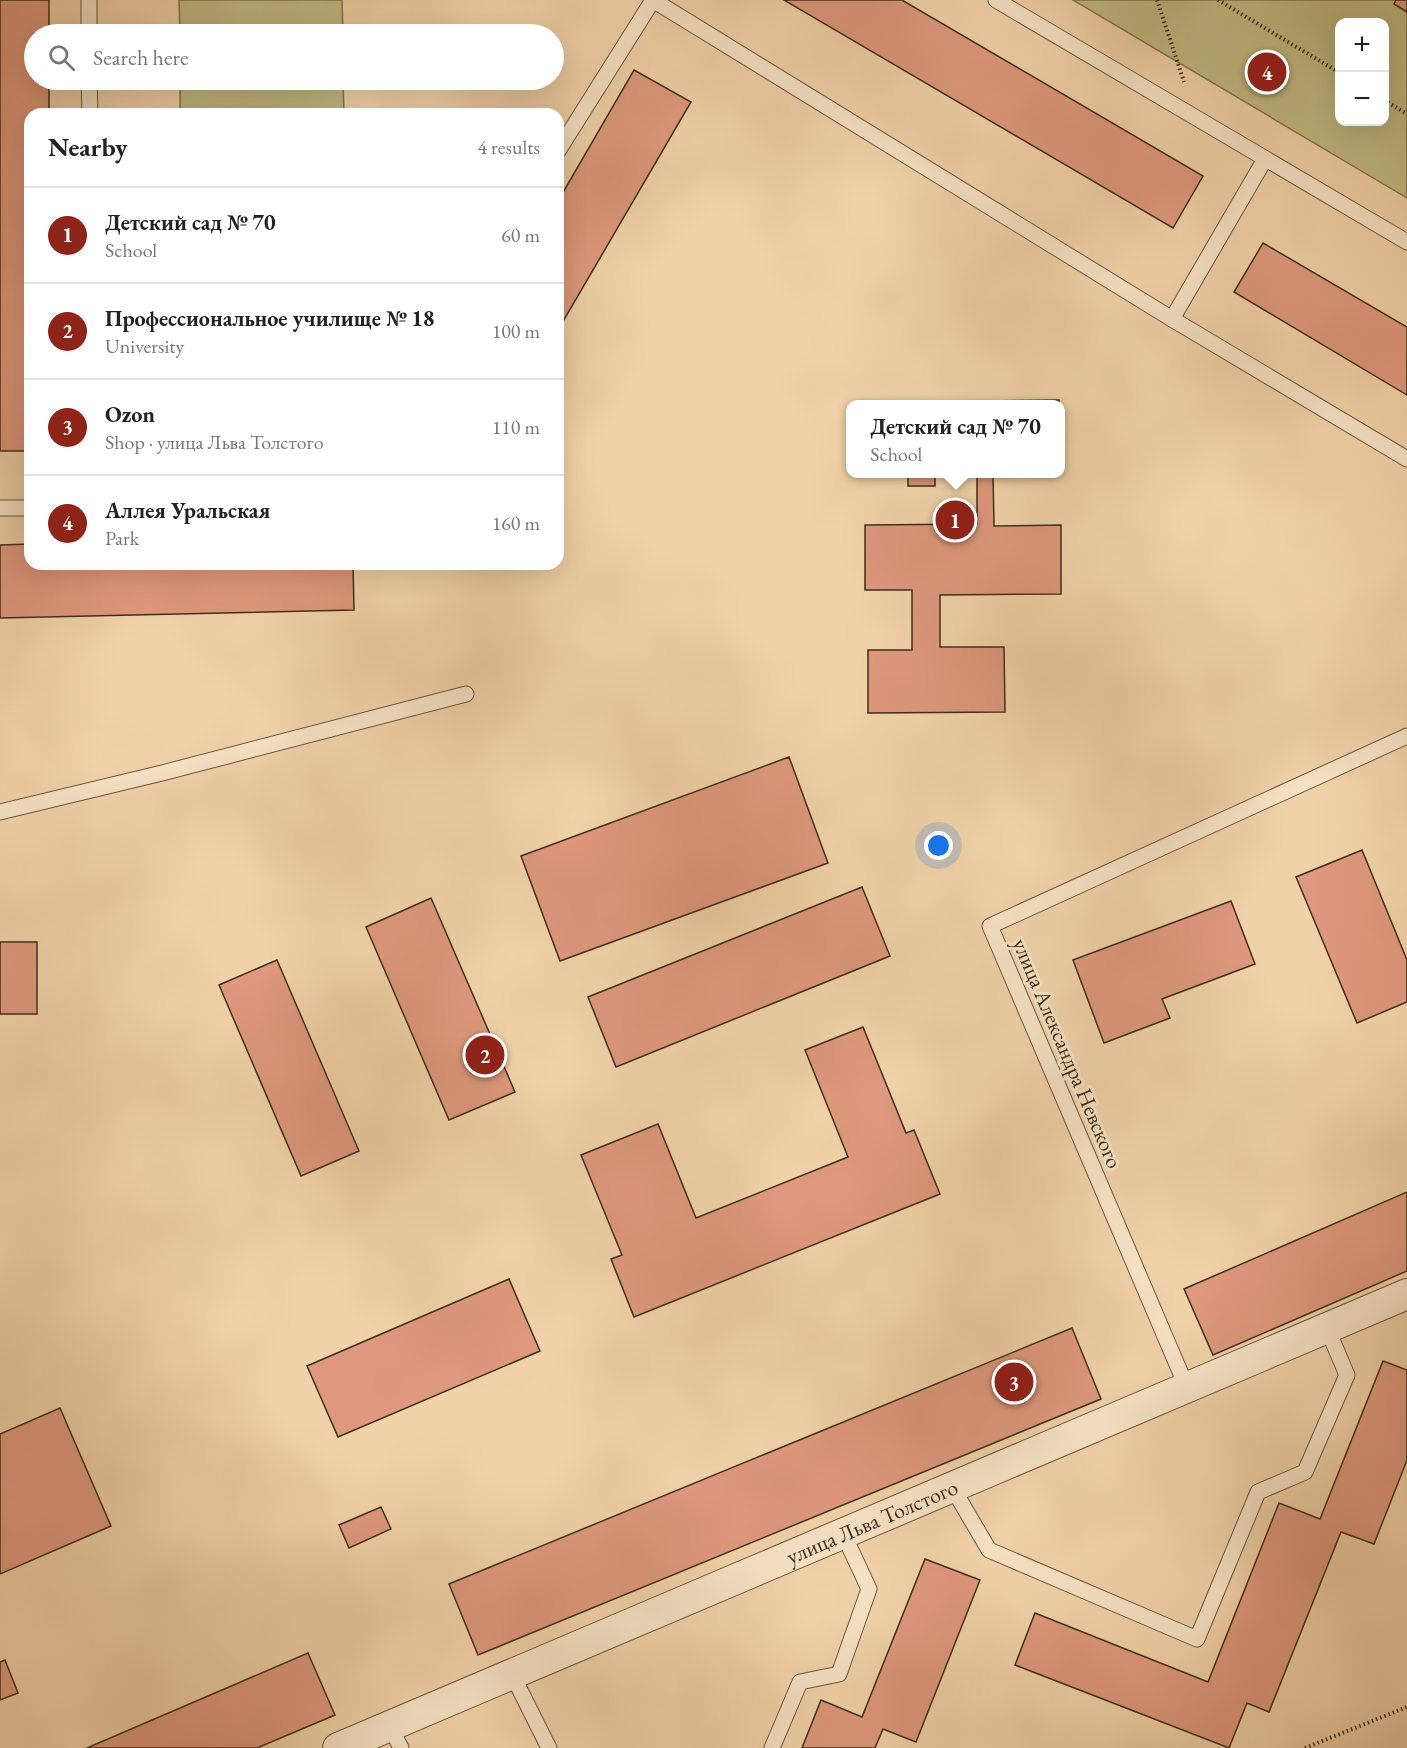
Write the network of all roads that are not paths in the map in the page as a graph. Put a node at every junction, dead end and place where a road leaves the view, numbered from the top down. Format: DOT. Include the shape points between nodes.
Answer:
graph roads {
  1 [pos="89,0"];
  2 [pos="996,0"];
  3 [pos="89,24"];
  4 [pos="89,90"];
  5 [pos="90,108"];
  6 [pos="564,141"];
  7 [pos="1265,159"];
  8 [pos="1407,242"];
  9 [pos="1172,319"];
  10 [pos="1407,459"];
  11 [pos="0,508"];
  12 [pos="24,508"];
  13 [pos="466,694"];
  14 [pos="1407,736"];
  15 [pos="0,812"];
  16 [pos="1407,1294"];
  17 [pos="1327,1328"];
  18 [pos="1187,1388"];
  19 [pos="952,1487"];
  20 [pos="843,1533"];
  21 [pos="512,1674"];
  22 [pos="396,1737"];
  23 [pos="338,1748"];
  24 [pos="549,1748"];
  25 [pos="772,1748"];
  1 -- 3 [label="lane"];
  2 -- 7 [label="lane"];
  4 -- 5 [label="lane"];
  6 -- 9 [label="lane" via="653,0"];
  7 -- 8 [label="lane"];
  7 -- 9 [label="lane"];
  9 -- 10 [label="lane"];
  11 -- 12 [label="lane"];
  13 -- 15 [label="lane"];
  14 -- 18 [label="lane, улица Александра Невского" via="990,926"];
  16 -- 17 [label="street, улица Льва Толстого"];
  17 -- 18 [label="street, улица Льва Толстого"];
  17 -- 19 [label="lane" via="1347,1375 1305,1472 1258,1492 1197,1639 989,1550"];
  18 -- 19 [label="street, улица Льва Толстого"];
  19 -- 20 [label="street, улица Льва Толстого"];
  20 -- 21 [label="street, улица Льва Толстого"];
  20 -- 25 [label="lane" via="869,1589 839,1674 800,1682"];
  21 -- 22 [label="street, улица Льва Толстого"];
  21 -- 24 [label="lane"];
  22 -- 23 [label="street, улица Льва Толстого"];
}
